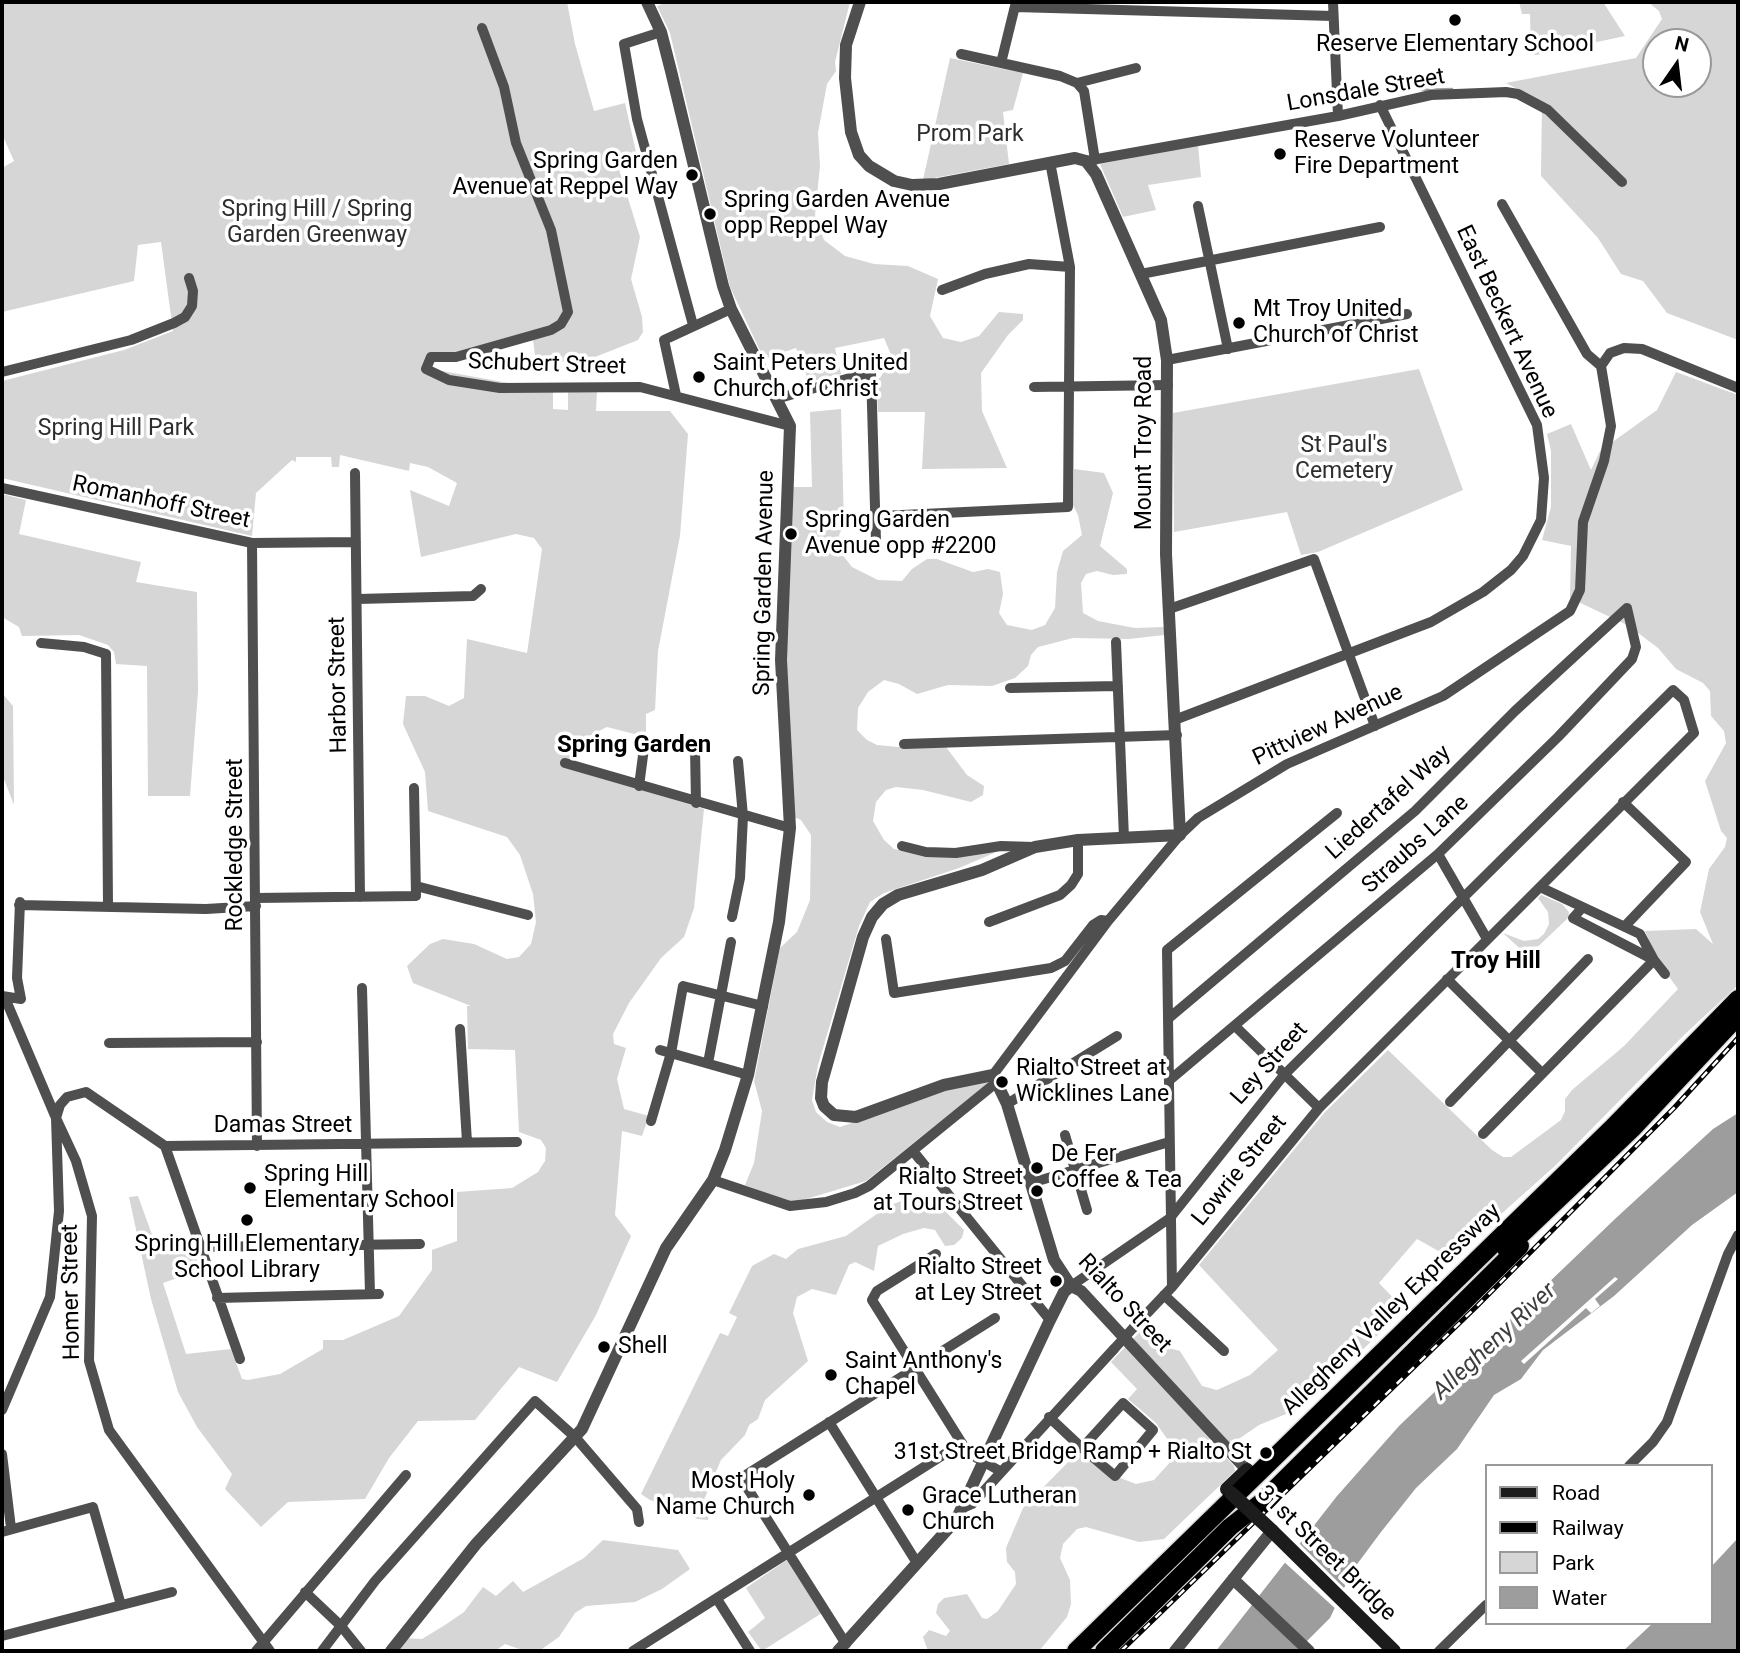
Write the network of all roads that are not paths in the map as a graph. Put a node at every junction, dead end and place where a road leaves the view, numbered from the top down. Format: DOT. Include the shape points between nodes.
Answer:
graph roads {
  1 [pos="648,2"];
  2 [pos="860,2"];
  3 [pos="1333,2"];
  4 [pos="1015,5"];
  5 [pos="1333,16"];
  6 [pos="482,28"];
  7 [pos="661,32"];
  8 [pos="961,54"];
  9 [pos="1001,63"];
  10 [pos="1136,68"];
  11 [pos="1077,83"];
  12 [pos="1380,105"];
  13 [pos="1338,116"];
  14 [pos="1091,161"];
  15 [pos="1050,162"];
  16 [pos="1622,182"];
  17 [pos="1502,204"];
  18 [pos="1198,206"];
  19 [pos="1380,227"];
  20 [pos="1211,261"];
  21 [pos="1070,267"];
  22 [pos="1141,274"];
  23 [pos="189,278"];
  24 [pos="942,290"];
  25 [pos="731,309"];
  26 [pos="1407,314"];
  27 [pos="693,325"];
  28 [pos="1228,349"];
  29 [pos="1167,360"];
  30 [pos="1601,366"];
  31 [pos="2,372"];
  32 [pos="1168,385"];
  33 [pos="1034,387"];
  34 [pos="1067,387"];
  35 [pos="1738,387"];
  36 [pos="676,395"];
  37 [pos="776,399"];
  38 [pos="790,426"];
  39 [pos="355,473"];
  40 [pos="2,488"];
  41 [pos="875,516"];
  42 [pos="861,517"];
  43 [pos="876,541"];
  44 [pos="356,542"];
  45 [pos="252,543"];
  46 [pos="481,589"];
  47 [pos="358,599"];
  48 [pos="1628,608"];
  49 [pos="1169,609"];
  50 [pos="1116,642"];
  51 [pos="41,643"];
  52 [pos="1351,654"];
  53 [pos="1118,685"];
  54 [pos="1010,688"];
  55 [pos="1673,690"];
  56 [pos="1177,719"];
  57 [pos="1375,726"];
  58 [pos="1177,735"];
  59 [pos="1118,737"];
  60 [pos="904,744"];
  61 [pos="644,748"];
  62 [pos="695,748"];
  63 [pos="738,761"];
  64 [pos="565,763"];
  65 [pos="639,786"];
  66 [pos="414,788"];
  67 [pos="1623,802"];
  68 [pos="696,803"];
  69 [pos="1337,813"];
  70 [pos="743,816"];
  71 [pos="790,828"];
  72 [pos="1180,835"];
  73 [pos="1124,838"];
  74 [pos="1078,840"];
  75 [pos="902,846"];
  76 [pos="1035,847"];
  77 [pos="1438,854"];
  78 [pos="1540,887"];
  79 [pos="416,891"];
  80 [pos="360,897"];
  81 [pos="1462,897"];
  82 [pos="256,902"];
  83 [pos="108,906"];
  84 [pos="1583,908"];
  85 [pos="528,915"];
  86 [pos="732,917"];
  87 [pos="1108,921"];
  88 [pos="989,922"];
  89 [pos="1625,926"];
  90 [pos="886,939"];
  91 [pos="1487,939"];
  92 [pos="731,942"];
  93 [pos="1588,959"];
  94 [pos="1654,960"];
  95 [pos="1665,974"];
  96 [pos="1447,979"];
  97 [pos="362,988"];
  98 [pos="720,995"];
  99 [pos="4,997"];
  100 [pos="1738,999"];
  101 [pos="763,1006"];
  102 [pos="1738,1016"];
  103 [pos="1169,1018"];
  104 [pos="1236,1027"];
  105 [pos="460,1029"];
  106 [pos="1117,1036"];
  107 [pos="1508,1040"];
  108 [pos="257,1042"];
  109 [pos="109,1043"];
  110 [pos="660,1050"];
  111 [pos="671,1053"];
  112 [pos="708,1063"];
  113 [pos="1542,1073"];
  114 [pos="748,1075"];
  115 [pos="1284,1075"];
  116 [pos="995,1078"];
  117 [pos="1171,1079"];
  118 [pos="1450,1102"];
  119 [pos="1007,1104"];
  120 [pos="1319,1108"];
  121 [pos="56,1118"];
  122 [pos="651,1121"];
  123 [pos="1611,1129"];
  124 [pos="1483,1134"];
  125 [pos="1065,1135"];
  126 [pos="467,1142"];
  127 [pos="517,1142"];
  128 [pos="1169,1142"];
  129 [pos="365,1145"];
  130 [pos="165,1146"];
  131 [pos="257,1146"];
  132 [pos="913,1151"];
  133 [pos="1076,1171"];
  134 [pos="713,1180"];
  135 [pos="1580,1181"];
  136 [pos="1031,1183"];
  137 [pos="1087,1210"];
  138 [pos="1170,1218"];
  139 [pos="1738,1236"];
  140 [pos="419,1244"];
  141 [pos="368,1246"];
  142 [pos="201,1247"];
  143 [pos="936,1254"];
  144 [pos="1071,1286"];
  145 [pos="1168,1291"];
  146 [pos="216,1298"];
  147 [pos="995,1318"];
  148 [pos="1050,1320"];
  149 [pos="1224,1351"];
  150 [pos="240,1359"];
  151 [pos="915,1368"];
  152 [pos="2,1410"];
  153 [pos="1049,1417"];
  154 [pos="830,1422"];
  155 [pos="576,1438"];
  156 [pos="962,1443"];
  157 [pos="1082,1448"];
  158 [pos="2,1454"];
  159 [pos="984,1462"];
  160 [pos="1631,1464"];
  161 [pos="1247,1470"];
  162 [pos="1000,1471"];
  163 [pos="406,1475"];
  164 [pos="1229,1491"];
  165 [pos="877,1499"];
  166 [pos="963,1507"];
  167 [pos="1250,1511"];
  168 [pos="639,1522"];
  169 [pos="7,1530"];
  170 [pos="1272,1531"];
  171 [pos="788,1554"];
  172 [pos="917,1563"];
  173 [pos="1233,1579"];
  174 [pos="172,1592"];
  175 [pos="305,1592"];
  176 [pos="717,1598"];
  177 [pos="121,1605"];
  178 [pos="1484,1607"];
  179 [pos="341,1626"];
  180 [pos="2,1636"];
  181 [pos="842,1648"];
  182 [pos="263,1649"];
  183 [pos="322,1651"];
  184 [pos="361,1651"];
  185 [pos="391,1651"];
  186 [pos="633,1651"];
  187 [pos="750,1651"];
  188 [pos="1067,1651"];
  189 [pos="1076,1651"];
  190 [pos="1091,1651"];
  191 [pos="1104,1651"];
  192 [pos="1175,1651"];
  193 [pos="1309,1651"];
  194 [pos="1394,1651"];
  195 [pos="1439,1651"];
  1 -- 7 [label="street, Spring Garden Avenue"];
  2 -- 15 [label="street" via="846,45 845,91 854,144 869,166 894,181 939,184"];
  3 -- 5 [label="street"];
  4 -- 5 [label="street"];
  4 -- 9 [label="street"];
  5 -- 13 [label="street"];
  6 -- 36 [label="street, Schubert Street" via="504,87 516,143 551,230 568,312 551,330 456,357 431,357 426,369 449,380 500,388 640,387"];
  7 -- 25 [label="street, Spring Garden Avenue"];
  7 -- 27 [label="street" via="624,44 637,119"];
  8 -- 9 [label="street"];
  9 -- 11 [label="street"];
  10 -- 11 [label="street"];
  11 -- 14 [label="street" via="1084,91"];
  12 -- 13 [label="street, Lonsdale Street"];
  12 -- 16 [label="street, Lonsdale Street" via="1431,95 1518,94 1548,110"];
  12 -- 52 [label="street, East Beckert Avenue" via="1537,425 1544,502 1534,537 1511,570 1431,622"];
  13 -- 14 [label="street, Lonsdale Street"];
  14 -- 15 [label="street"];
  14 -- 22 [label="street, Mount Troy Road"];
  15 -- 21 [label="street"];
  17 -- 30 [label="street" via="1587,354"];
  18 -- 20 [label="street"];
  19 -- 20 [label="street"];
  20 -- 22 [label="street"];
  20 -- 28 [label="street"];
  21 -- 24 [label="street" via="1029,264"];
  21 -- 34 [label="street"];
  22 -- 29 [label="street, Mount Troy Road" via="1161,320"];
  23 -- 31 [label="street" via="192,306 186,317 131,340"];
  25 -- 27 [label="street"];
  25 -- 37 [label="street, Spring Garden Avenue"];
  26 -- 28 [label="street"];
  27 -- 36 [label="street" via="664,341"];
  28 -- 29 [label="street"];
  29 -- 32 [label="street, Mount Troy Road"];
  30 -- 35 [label="street" via="1610,353 1634,347"];
  30 -- 57 [label="street, Pittview Avenue" via="1611,426 1583,522 1576,603 1471,679"];
  32 -- 34 [label="street"];
  32 -- 49 [label="street, Mount Troy Road"];
  33 -- 34 [label="street"];
  34 -- 41 [label="street" via="1068,507"];
  36 -- 38 [label="street, Schubert Street"];
  37 -- 38 [label="street, Spring Garden Avenue"];
  37 -- 41 [label="street" via="871,372"];
  38 -- 71 [label="street, Spring Garden Avenue" via="781,660"];
  39 -- 44 [label="street, Harbor Street"];
  40 -- 45 [label="street, Romanhoff Street"];
  41 -- 42 [label="street"];
  41 -- 43 [label="street"];
  44 -- 45 [label="street, Romanhoff Street"];
  44 -- 47 [label="street, Harbor Street"];
  45 -- 82 [label="street, Rockledge Street"];
  46 -- 47 [label="street" via="473,596"];
  47 -- 80 [label="street, Harbor Street"];
  48 -- 77 [label="street, Straubs Lane" via="1636,648 1632,659"];
  48 -- 103 [label="street, Liedertafel Way" via="1415,811"];
  49 -- 52 [label="street" via="1314,559"];
  49 -- 56 [label="street, Mount Troy Road"];
  50 -- 53 [label="street"];
  51 -- 83 [label="street" via="106,654"];
  52 -- 56 [label="street, East Beckert Avenue"];
  52 -- 57 [label="street"];
  53 -- 54 [label="street"];
  53 -- 59 [label="street"];
  55 -- 67 [label="street, Lowrie Street" via="1684,700 1694,733"];
  55 -- 81 [label="street, Ley Street"];
  56 -- 58 [label="street, Mount Troy Road"];
  57 -- 72 [label="street, Pittview Avenue" via="1267,775 1198,818"];
  58 -- 59 [label="street"];
  58 -- 72 [label="street, Mount Troy Road"];
  59 -- 60 [label="street"];
  59 -- 73 [label="street"];
  61 -- 65 [label="street"];
  62 -- 68 [label="street"];
  63 -- 70 [label="street"];
  64 -- 65 [label="street"];
  65 -- 68 [label="street"];
  66 -- 79 [label="street"];
  67 -- 78 [label="street, Lowrie Street"];
  67 -- 89 [label="street" via="1686,862"];
  68 -- 70 [label="street"];
  69 -- 103 [label="street" via="1167,950"];
  70 -- 71 [label="street"];
  70 -- 86 [label="street" via="740,878"];
  71 -- 101 [label="street, Spring Garden Avenue"];
  72 -- 73 [label="street"];
  72 -- 87 [label="street"];
  73 -- 74 [label="street"];
  74 -- 76 [label="street"];
  74 -- 88 [label="street" via="1079,866 1072,885 1060,895"];
  75 -- 76 [label="street" via="956,853 1001,846"];
  76 -- 116 [label="street" via="982,870 898,895 878,910 863,937 821,1098 834,1115 856,1117 944,1085"];
  77 -- 81 [label="street"];
  77 -- 104 [label="street, Straubs Lane"];
  78 -- 84 [label="street"];
  78 -- 91 [label="street, Lowrie Street"];
  79 -- 80 [label="street"];
  79 -- 85 [label="street"];
  80 -- 82 [label="street"];
  81 -- 91 [label="street"];
  81 -- 115 [label="street, Ley Street"];
  82 -- 83 [label="street" via="206,909"];
  82 -- 108 [label="street, Rockledge Street"];
  83 -- 99 [label="street" via="20,904 20,999"];
  84 -- 89 [label="street"];
  84 -- 94 [label="street" via="1573,918"];
  87 -- 90 [label="street" via="1093,925 1065,961 1051,968 894,993"];
  87 -- 116 [label="street"];
  89 -- 94 [label="street" via="1640,934"];
  91 -- 96 [label="street, Lowrie Street"];
  92 -- 98 [label="street"];
  93 -- 107 [label="street"];
  94 -- 95 [label="street"];
  94 -- 113 [label="street"];
  96 -- 107 [label="street"];
  96 -- 120 [label="street, Lowrie Street"];
  97 -- 129 [label="street"];
  98 -- 101 [label="street"];
  98 -- 111 [label="street" via="683,986"];
  98 -- 112 [label="street"];
  99 -- 121 [label="street, Homer Street"];
  100 -- 123 [label="highway, Allegheny Valley Expressway"];
  101 -- 114 [label="street, Spring Garden Avenue"];
  102 -- 135 [label="highway, Allegheny Valley Expressway"];
  103 -- 117 [label="street"];
  104 -- 115 [label="street"];
  104 -- 117 [label="street, Straubs Lane"];
  105 -- 126 [label="street"];
  106 -- 119 [label="street"];
  107 -- 113 [label="street"];
  107 -- 118 [label="street"];
  108 -- 109 [label="street"];
  108 -- 131 [label="street, Rockledge Street"];
  110 -- 111 [label="street"];
  111 -- 112 [label="street"];
  111 -- 122 [label="street"];
  112 -- 114 [label="street"];
  113 -- 124 [label="street"];
  114 -- 134 [label="street, Spring Garden Avenue"];
  115 -- 120 [label="street"];
  115 -- 138 [label="street, Ley Street"];
  116 -- 119 [label="street, Rialto Street"];
  116 -- 132 [label="street"];
  117 -- 128 [label="street"];
  119 -- 136 [label="street, Rialto Street"];
  120 -- 145 [label="street, Lowrie Street"];
  121 -- 130 [label="street" via="67,1097 86,1092"];
  121 -- 152 [label="street" via="59,1212 50,1297"];
  121 -- 182 [label="street, Homer Street" via="76,1161 92,1216 89,1361 109,1430"];
  123 -- 161 [label="highway"];
  123 -- 189 [label="highway, Allegheny Valley Expressway"];
  125 -- 133 [label="street"];
  126 -- 127 [label="street, Damas Street"];
  126 -- 129 [label="street, Damas Street"];
  128 -- 133 [label="street"];
  128 -- 138 [label="street"];
  129 -- 131 [label="street, Damas Street"];
  129 -- 141 [label="street"];
  130 -- 131 [label="street, Damas Street"];
  130 -- 142 [label="street"];
  132 -- 134 [label="street" via="869,1186 805,1206 790,1206"];
  132 -- 148 [label="street"];
  133 -- 136 [label="street"];
  133 -- 137 [label="street"];
  134 -- 155 [label="street, Spring Garden Avenue" via="666,1248"];
  135 -- 167 [label="highway"];
  135 -- 190 [label="highway, Allegheny Valley Expressway"];
  136 -- 144 [label="street, Rialto Street" via="1054,1260"];
  138 -- 144 [label="street, Ley Street"];
  138 -- 145 [label="street"];
  139 -- 160 [label="street" via="1667,1422"];
  140 -- 141 [label="street"];
  141 -- 142 [label="street"];
  141 -- 146 [label="street" via="375,1294"];
  142 -- 146 [label="street"];
  143 -- 151 [label="street" via="872,1296"];
  144 -- 148 [label="street, Ley Street"];
  144 -- 161 [label="street, Rialto Street" via="1081,1291"];
  145 -- 149 [label="street"];
  145 -- 153 [label="street, Lowrie Street, bridge"];
  146 -- 150 [label="street"];
  147 -- 151 [label="street"];
  148 -- 159 [label="street, Ley Street"];
  151 -- 154 [label="street"];
  151 -- 156 [label="street"];
  153 -- 157 [label="street"];
  153 -- 162 [label="street, Lowrie Street"];
  154 -- 165 [label="street"];
  154 -- 171 [label="street" via="741,1478"];
  155 -- 168 [label="street" via="638,1509"];
  155 -- 179 [label="street" via="535,1401 375,1581"];
  155 -- 185 [label="street, Spring Garden Avenue" via="476,1544"];
  156 -- 159 [label="street" via="972,1457"];
  156 -- 165 [label="street"];
  157 -- 157 [label="street" via="1123,1403 1153,1430 1115,1476"];
  158 -- 169 [label="street"];
  159 -- 162 [label="street"];
  159 -- 166 [label="street, Ley Street"];
  161 -- 164 [label="main road"];
  162 -- 166 [label="street, Lowrie Street" via="972,1504"];
  163 -- 175 [label="street"];
  164 -- 167 [label="main road, 31st Street Bridge, bridge"];
  164 -- 188 [label="highway"];
  165 -- 171 [label="street"];
  165 -- 172 [label="street"];
  166 -- 172 [label="street, Lowrie Street"];
  167 -- 170 [label="main road, 31st Street Bridge, bridge"];
  167 -- 191 [label="highway"];
  169 -- 177 [label="street" via="93,1507"];
  170 -- 173 [label="street"];
  170 -- 194 [label="main road, 31st Street Bridge"];
  171 -- 176 [label="street"];
  171 -- 181 [label="street"];
  172 -- 181 [label="street, Lowrie Street"];
  173 -- 192 [label="street"];
  173 -- 193 [label="street"];
  174 -- 177 [label="street"];
  175 -- 179 [label="street"];
  175 -- 182 [label="street"];
  176 -- 186 [label="street"];
  176 -- 187 [label="street"];
  177 -- 180 [label="street"];
  178 -- 195 [label="street"];
  179 -- 183 [label="street"];
  179 -- 184 [label="street"];
}
